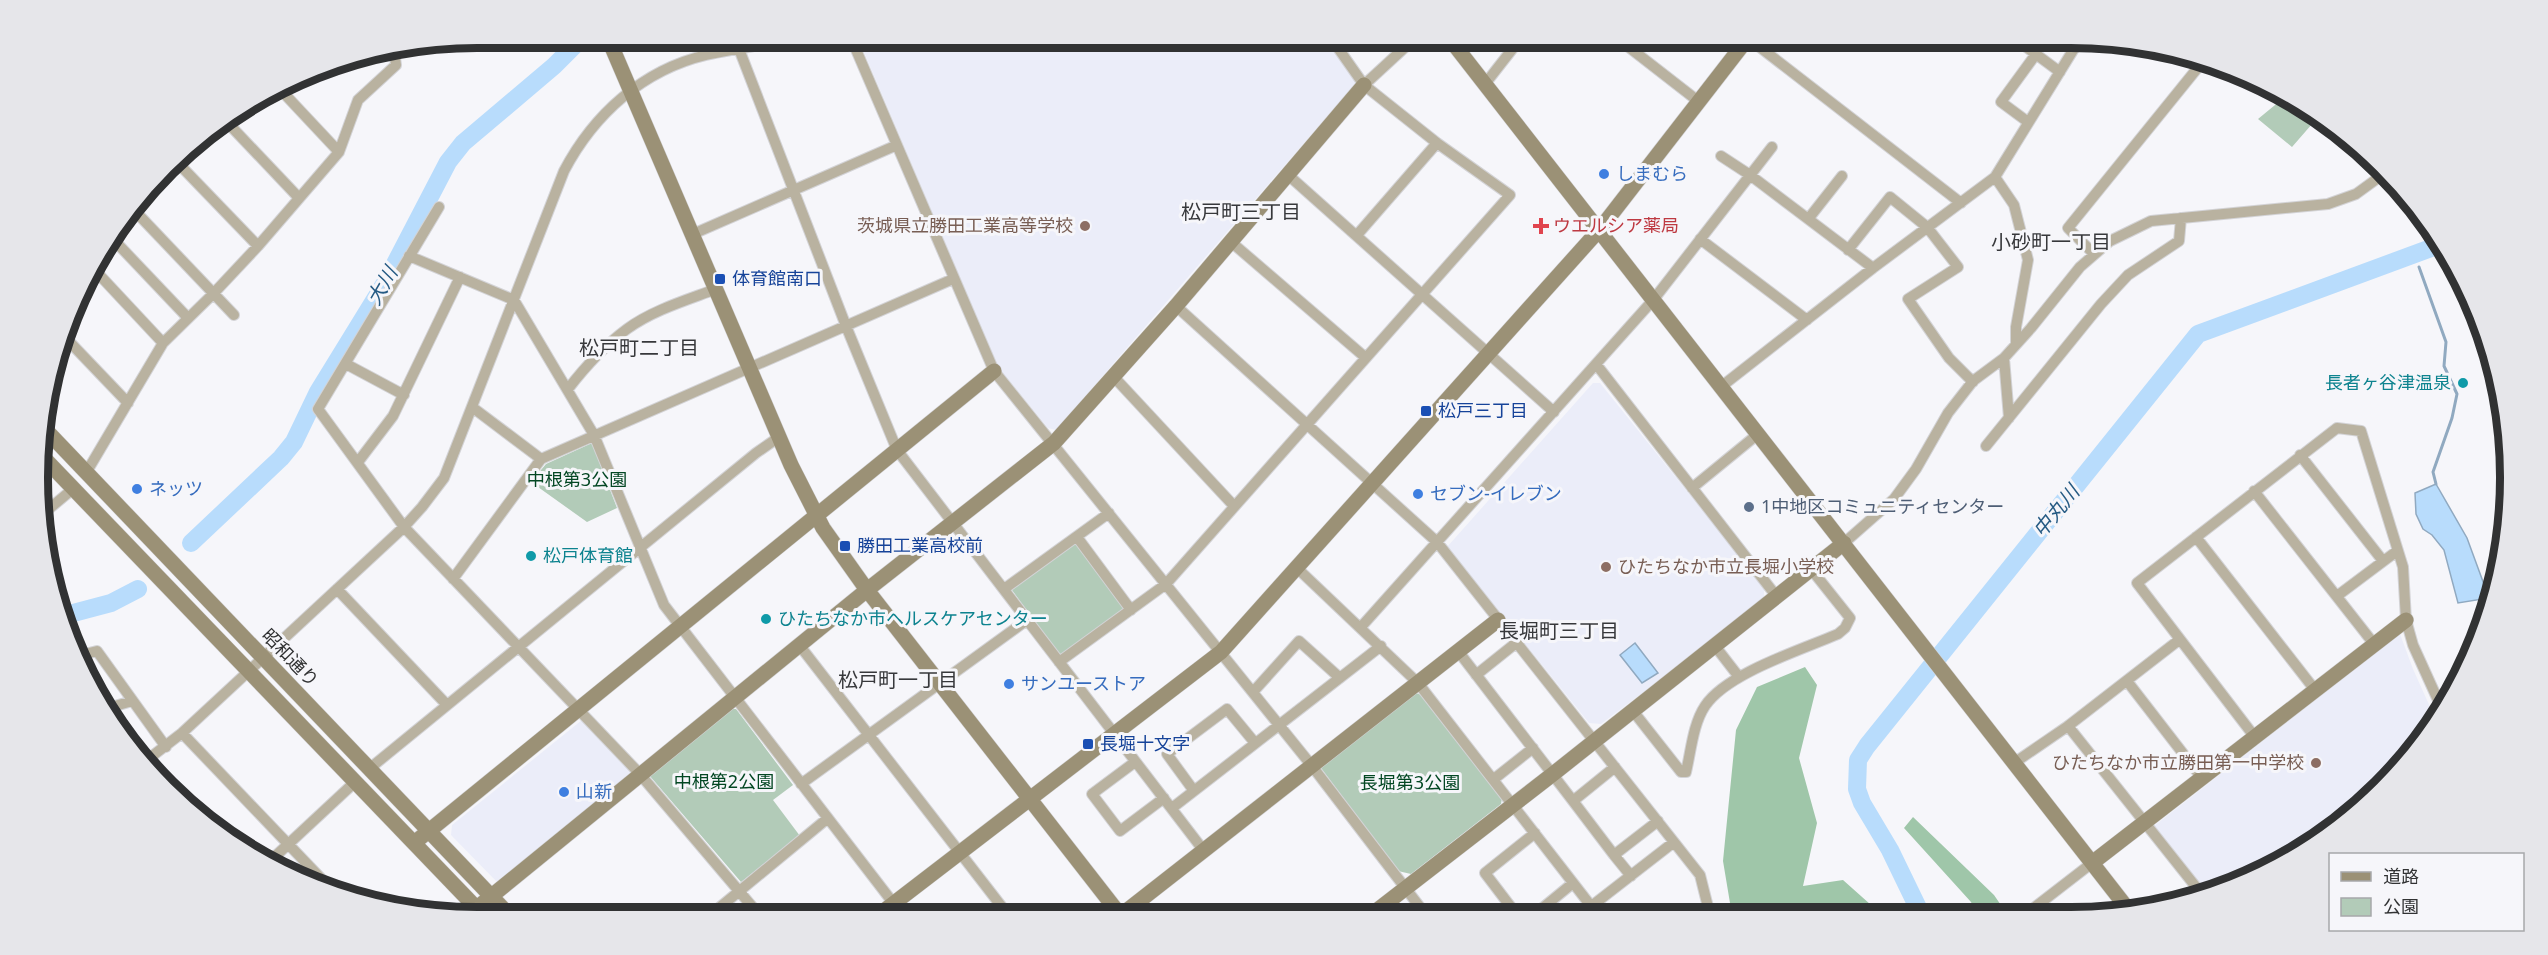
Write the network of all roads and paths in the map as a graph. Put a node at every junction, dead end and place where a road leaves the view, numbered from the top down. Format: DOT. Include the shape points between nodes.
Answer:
graph roads {
  1 [pos="612,48"];
  2 [pos="750,48"];
  3 [pos="855,48"];
  4 [pos="1338,48"];
  5 [pos="1404,48"];
  6 [pos="1457,48"];
  7 [pos="1513,48"];
  8 [pos="1630,48"];
  9 [pos="1740,48"];
  10 [pos="1761,48"];
  11 [pos="2028,48"];
  12 [pos="2074,48"];
  13 [pos="739,50"];
  14 [pos="2036,54"];
  15 [pos="395,56"];
  16 [pos="2198,68"];
  17 [pos="2060,72"];
  18 [pos="1485,84"];
  19 [pos="1364,85"];
  20 [pos="631,89"];
  21 [pos="285,94"];
  22 [pos="1698,101"];
  23 [pos="2028,122"];
  24 [pos="231,126"];
  25 [pos="1437,143"];
  26 [pos="897,145"];
  27 [pos="1772,147"];
  28 [pos="339,152"];
  29 [pos="1721,156"];
  30 [pos="182,167"];
  31 [pos="1287,174"];
  32 [pos="1750,175"];
  33 [pos="1842,176"];
  34 [pos="1995,177"];
  35 [pos="2378,178"];
  36 [pos="794,190"];
  37 [pos="299,198"];
  38 [pos="1961,202"];
  39 [pos="440,207"];
  40 [pos="138,214"];
  41 [pos="1809,218"];
  42 [pos="2181,218"];
  43 [pos="1927,227"];
  44 [pos="1600,229"];
  45 [pos="693,234"];
  46 [pos="1358,235"];
  47 [pos="1700,239"];
  48 [pos="1230,241"];
  49 [pos="117,244"];
  50 [pos="258,246"];
  51 [pos="1848,250"];
  52 [pos="2094,254"];
  53 [pos="409,256"];
  54 [pos="1873,268"];
  55 [pos="99,275"];
  56 [pos="460,277"];
  57 [pos="953,279"];
  58 [pos="716,288"];
  59 [pos="1423,293"];
  60 [pos="213,294"];
  61 [pos="1654,299"];
  62 [pos="514,300"];
  63 [pos="1176,306"];
  64 [pos="234,315"];
  65 [pos="188,318"];
  66 [pos="1807,320"];
  67 [pos="846,326"];
  68 [pos="70,342"];
  69 [pos="163,343"];
  70 [pos="2016,344"];
  71 [pos="1489,353"];
  72 [pos="1366,358"];
  73 [pos="2004,358"];
  74 [pos="346,364"];
  75 [pos="1596,364"];
  76 [pos="750,367"];
  77 [pos="994,371"];
  78 [pos="1113,376"];
  79 [pos="1972,382"];
  80 [pos="1722,386"];
  81 [pos="568,389"];
  82 [pos="404,394"];
  83 [pos="128,403"];
  84 [pos="472,407"];
  85 [pos="1554,412"];
  86 [pos="2009,418"];
  87 [pos="1307,424"];
  88 [pos="1758,434"];
  89 [pos="50,435"];
  90 [pos="594,435"];
  91 [pos="779,437"];
  92 [pos="1054,443"];
  93 [pos="1986,446"];
  94 [pos="897,450"];
  95 [pos="2300,455"];
  96 [pos="541,459"];
  97 [pos="358,462"];
  98 [pos="49,463"];
  99 [pos="86,473"];
  100 [pos="1373,482"];
  101 [pos="74,488"];
  102 [pos="1692,488"];
  103 [pos="2254,491"];
  104 [pos="1234,506"];
  105 [pos="49,509"];
  106 [pos="1109,513"];
  107 [pos="816,515"];
  108 [pos="952,523"];
  109 [pos="404,527"];
  110 [pos="1077,537"];
  111 [pos="2196,537"];
  112 [pos="1437,542"];
  113 [pos="1844,543"];
  114 [pos="640,549"];
  115 [pos="2397,551"];
  116 [pos="2383,561"];
  117 [pos="1297,568"];
  118 [pos="1811,569"];
  119 [pos="453,579"];
  120 [pos="1166,584"];
  121 [pos="337,589"];
  122 [pos="1004,589"];
  123 [pos="867,590"];
  124 [pos="2337,596"];
  125 [pos="1777,597"];
  126 [pos="1131,610"];
  127 [pos="1026,620"];
  128 [pos="1498,620"];
  129 [pos="2406,620"];
  130 [pos="680,626"];
  131 [pos="1361,627"];
  132 [pos="2179,639"];
  133 [pos="1516,643"];
  134 [pos="2374,644"];
  135 [pos="800,646"];
  136 [pos="1381,646"];
  137 [pos="1715,646"];
  138 [pos="519,647"];
  139 [pos="1458,651"];
  140 [pos="1221,652"];
  141 [pos="86,654"];
  142 [pos="262,658"];
  143 [pos="1059,662"];
  144 [pos="248,671"];
  145 [pos="1476,675"];
  146 [pos="1739,677"];
  147 [pos="1340,678"];
  148 [pos="2127,681"];
  149 [pos="939,682"];
  150 [pos="1418,683"];
  151 [pos="2315,690"];
  152 [pos="1253,692"];
  153 [pos="734,699"];
  154 [pos="2438,700"];
  155 [pos="132,701"];
  156 [pos="447,705"];
  157 [pos="114,706"];
  158 [pos="578,709"];
  159 [pos="1633,711"];
  160 [pos="1278,725"];
  161 [pos="2068,726"];
  162 [pos="182,733"];
  163 [pos="868,735"];
  164 [pos="1114,735"];
  165 [pos="2254,736"];
  166 [pos="1594,741"];
  167 [pos="1255,743"];
  168 [pos="166,747"];
  169 [pos="1533,748"];
  170 [pos="152,757"];
  171 [pos="1135,762"];
  172 [pos="2014,763"];
  173 [pos="1312,766"];
  174 [pos="1615,767"];
  175 [pos="369,769"];
  176 [pos="639,773"];
  177 [pos="1553,774"];
  178 [pos="2202,778"];
  179 [pos="1494,779"];
  180 [pos="355,782"];
  181 [pos="801,784"];
  182 [pos="1194,791"];
  183 [pos="1164,798"];
  184 [pos="1029,799"];
  185 [pos="1573,801"];
  186 [pos="1514,805"];
  187 [pos="1172,808"];
  188 [pos="828,818"];
  189 [pos="1658,821"];
  190 [pos="2144,822"];
  191 [pos="428,830"];
  192 [pos="1535,833"];
  193 [pos="1674,842"];
  194 [pos="414,843"];
  195 [pos="288,844"];
  196 [pos="1204,851"];
  197 [pos="960,852"];
  198 [pos="1614,855"];
  199 [pos="275,856"];
  200 [pos="2092,863"];
  201 [pos="319,876"];
  202 [pos="1631,876"];
  203 [pos="1574,883"];
  204 [pos="1405,888"];
  205 [pos="2197,888"];
  206 [pos="740,890"];
  207 [pos="490,896"];
  208 [pos="893,903"];
  209 [pos="2123,903"];
  210 [pos="1591,906"];
  211 [pos="470,907"];
  212 [pos="481,907"];
  213 [pos="501,907"];
  214 [pos="720,907"];
  215 [pos="753,907"];
  216 [pos="888,907"];
  217 [pos="896,907"];
  218 [pos="1003,907"];
  219 [pos="1113,907"];
  220 [pos="1132,907"];
  221 [pos="1381,907"];
  222 [pos="1420,907"];
  223 [pos="1511,907"];
  224 [pos="1544,907"];
  225 [pos="1708,907"];
  226 [pos="2035,907"];
  1 -- 20 [label="street"];
  2 -- 13 [label="street"];
  3 -- 26 [label="street"];
  4 -- 19 [label="street"];
  5 -- 19 [label="street"];
  6 -- 18 [label="street"];
  7 -- 18 [label="street"];
  8 -- 22 [label="street"];
  9 -- 22 [label="street"];
  10 -- 38 [label="street"];
  11 -- 14 [label="street"];
  12 -- 17 [label="street"];
  13 -- 20 [label="street" via="683,63"];
  13 -- 36 [label="street"];
  14 -- 17 [label="street"];
  14 -- 23 [label="street" via="2001,102"];
  15 -- 28 [label="street" via="396,65 358,100"];
  16 -- 52 [label="street" via="2068,228"];
  17 -- 23 [label="street"];
  18 -- 44 [label="street"];
  19 -- 25 [label="street"];
  19 -- 31 [label="street"];
  20 -- 45 [label="street"];
  20 -- 62 [label="street" via="597,121 575,149"];
  21 -- 28 [label="street"];
  22 -- 44 [label="street"];
  23 -- 34 [label="street"];
  24 -- 37 [label="street"];
  25 -- 46 [label="street"];
  25 -- 59 [label="street" via="1510,195"];
  26 -- 36 [label="street"];
  26 -- 57 [label="street"];
  27 -- 32 [label="street"];
  28 -- 37 [label="street"];
  29 -- 32 [label="street"];
  30 -- 50 [label="street"];
  31 -- 46 [label="street"];
  31 -- 48 [label="street"];
  32 -- 41 [label="street"];
  32 -- 47 [label="street"];
  33 -- 41 [label="street"];
  34 -- 38 [label="street"];
  34 -- 70 [label="street" via="2014,205 2028,260"];
  35 -- 42 [label="street" via="2356,194 2328,204"];
  36 -- 45 [label="street"];
  36 -- 67 [label="street"];
  37 -- 50 [label="street"];
  38 -- 43 [label="street"];
  39 -- 53 [label="street"];
  40 -- 60 [label="street"];
  41 -- 51 [label="street"];
  42 -- 52 [label="street" via="2151,221 2132,228"];
  42 -- 86 [label="street" via="2180,241 2128,275"];
  43 -- 51 [label="street" via="1890,197"];
  43 -- 54 [label="street"];
  43 -- 79 [label="street" via="1958,267 1908,299"];
  44 -- 61 [label="street"];
  44 -- 71 [label="street"];
  45 -- 58 [label="street"];
  46 -- 59 [label="street"];
  47 -- 61 [label="street"];
  47 -- 66 [label="street"];
  48 -- 63 [label="street"];
  48 -- 72 [label="street"];
  49 -- 65 [label="street"];
  50 -- 60 [label="street"];
  51 -- 54 [label="street"];
  52 -- 70 [label="street"];
  53 -- 56 [label="street"];
  53 -- 74 [label="street"];
  54 -- 66 [label="street"];
  55 -- 69 [label="street"];
  56 -- 62 [label="street"];
  56 -- 82 [label="street"];
  57 -- 67 [label="street"];
  57 -- 77 [label="street"];
  58 -- 76 [label="street"];
  58 -- 81 [label="street" via="628,328 587,365"];
  59 -- 71 [label="street"];
  59 -- 72 [label="street"];
  60 -- 64 [label="street"];
  60 -- 65 [label="street"];
  61 -- 75 [label="street"];
  61 -- 80 [label="street"];
  62 -- 81 [label="street"];
  62 -- 84 [label="street"];
  63 -- 78 [label="street"];
  63 -- 87 [label="street"];
  65 -- 69 [label="street"];
  66 -- 80 [label="street"];
  67 -- 76 [label="street"];
  67 -- 94 [label="street"];
  68 -- 83 [label="street"];
  69 -- 83 [label="street"];
  70 -- 73 [label="street"];
  71 -- 85 [label="street"];
  71 -- 100 [label="street"];
  72 -- 87 [label="street"];
  73 -- 79 [label="street"];
  73 -- 86 [label="street"];
  74 -- 82 [label="street"];
  74 -- 97 [label="street" via="318,409"];
  75 -- 85 [label="street"];
  75 -- 102 [label="street"];
  76 -- 90 [label="street"];
  76 -- 91 [label="street"];
  77 -- 92 [label="street"];
  77 -- 94 [label="street"];
  78 -- 92 [label="street"];
  78 -- 104 [label="street"];
  79 -- 113 [label="street" via="1894,499"];
  80 -- 88 [label="street"];
  81 -- 90 [label="street"];
  82 -- 97 [label="street" via="393,416"];
  83 -- 99 [label="street"];
  84 -- 96 [label="street"];
  84 -- 109 [label="street" via="444,477"];
  85 -- 112 [label="street"];
  86 -- 93 [label="street"];
  87 -- 100 [label="street"];
  87 -- 104 [label="street"];
  88 -- 102 [label="street"];
  88 -- 113 [label="street"];
  89 -- 99 [label="street, 昭和通り"];
  90 -- 96 [label="street"];
  90 -- 114 [label="street"];
  91 -- 107 [label="street"];
  91 -- 114 [label="street"];
  92 -- 106 [label="street"];
  92 -- 108 [label="street"];
  94 -- 107 [label="street"];
  94 -- 108 [label="street"];
  95 -- 103 [label="street"];
  95 -- 115 [label="street" via="2337,428 2361,431"];
  95 -- 116 [label="street"];
  96 -- 119 [label="street"];
  97 -- 109 [label="street"];
  98 -- 101 [label="street"];
  99 -- 142 [label="street, 昭和通り"];
  100 -- 112 [label="street"];
  100 -- 117 [label="street"];
  101 -- 105 [label="street"];
  101 -- 144 [label="street"];
  102 -- 125 [label="street"];
  103 -- 111 [label="street"];
  103 -- 124 [label="street"];
  104 -- 120 [label="street"];
  106 -- 110 [label="street"];
  106 -- 120 [label="street"];
  107 -- 123 [label="street"];
  107 -- 130 [label="street"];
  108 -- 122 [label="street"];
  108 -- 123 [label="street"];
  109 -- 119 [label="street"];
  109 -- 121 [label="street"];
  110 -- 122 [label="street"];
  110 -- 126 [label="street"];
  111 -- 132 [label="street" via="2137,583"];
  111 -- 151 [label="street"];
  112 -- 128 [label="street"];
  112 -- 131 [label="street"];
  113 -- 118 [label="street"];
  113 -- 172 [label="street"];
  114 -- 130 [label="street" via="664,605"];
  114 -- 138 [label="street"];
  115 -- 116 [label="street"];
  115 -- 129 [label="street" via="2403,567"];
  116 -- 124 [label="street"];
  117 -- 131 [label="street"];
  117 -- 140 [label="street"];
  118 -- 125 [label="street"];
  118 -- 146 [label="street" via="1850,618 1845,628"];
  119 -- 138 [label="street"];
  120 -- 126 [label="street"];
  120 -- 140 [label="street"];
  121 -- 142 [label="street"];
  121 -- 156 [label="street"];
  122 -- 127 [label="street"];
  123 -- 135 [label="street"];
  123 -- 149 [label="street"];
  124 -- 134 [label="street"];
  125 -- 137 [label="street"];
  126 -- 143 [label="street"];
  127 -- 143 [label="street"];
  127 -- 149 [label="street"];
  128 -- 133 [label="street"];
  128 -- 139 [label="street"];
  129 -- 134 [label="street"];
  129 -- 154 [label="street"];
  130 -- 153 [label="street"];
  130 -- 158 [label="street"];
  131 -- 136 [label="street"];
  132 -- 148 [label="street"];
  132 -- 165 [label="street"];
  133 -- 145 [label="street"];
  133 -- 166 [label="street"];
  134 -- 151 [label="street"];
  135 -- 153 [label="street"];
  135 -- 163 [label="street"];
  136 -- 147 [label="street"];
  136 -- 150 [label="street"];
  137 -- 146 [label="street"];
  137 -- 159 [label="street"];
  138 -- 156 [label="street"];
  138 -- 158 [label="street"];
  139 -- 145 [label="street"];
  139 -- 150 [label="street"];
  140 -- 152 [label="street"];
  140 -- 164 [label="street"];
  141 -- 155 [label="street" via="97,651"];
  142 -- 144 [label="street"];
  142 -- 175 [label="street, 昭和通り"];
  143 -- 164 [label="street"];
  144 -- 162 [label="street"];
  144 -- 180 [label="street"];
  145 -- 169 [label="street"];
  146 -- 159 [label="street" via="1705,705 1686,772 1680,772"];
  147 -- 152 [label="street" via="1299,641"];
  147 -- 160 [label="street"];
  148 -- 161 [label="street"];
  148 -- 178 [label="street"];
  149 -- 163 [label="street"];
  149 -- 184 [label="street"];
  150 -- 173 [label="street"];
  150 -- 179 [label="street"];
  151 -- 165 [label="street"];
  152 -- 160 [label="street"];
  153 -- 176 [label="street"];
  153 -- 181 [label="street"];
  155 -- 157 [label="street"];
  155 -- 168 [label="street"];
  156 -- 175 [label="street"];
  158 -- 176 [label="street"];
  158 -- 191 [label="street"];
  159 -- 166 [label="street"];
  160 -- 167 [label="street"];
  160 -- 173 [label="street"];
  161 -- 172 [label="street"];
  161 -- 190 [label="street"];
  162 -- 168 [label="street"];
  162 -- 195 [label="street"];
  163 -- 181 [label="street"];
  163 -- 197 [label="street"];
  164 -- 171 [label="street"];
  164 -- 184 [label="street"];
  165 -- 178 [label="street"];
  166 -- 174 [label="street"];
  166 -- 177 [label="street"];
  167 -- 182 [label="street"];
  167 -- 182 [label="street" via="1227,709 1167,754"];
  168 -- 170 [label="street"];
  169 -- 177 [label="street"];
  169 -- 179 [label="street"];
  171 -- 183 [label="street"];
  171 -- 183 [label="street" via="1092,794 1120,831"];
  172 -- 200 [label="street"];
  173 -- 196 [label="street"];
  173 -- 204 [label="street"];
  174 -- 185 [label="street"];
  174 -- 189 [label="street"];
  175 -- 191 [label="street, 昭和通り"];
  176 -- 206 [label="street"];
  176 -- 207 [label="street"];
  177 -- 185 [label="street"];
  177 -- 186 [label="street"];
  178 -- 190 [label="street"];
  179 -- 186 [label="street"];
  180 -- 194 [label="street"];
  180 -- 195 [label="street"];
  181 -- 188 [label="street"];
  182 -- 187 [label="street"];
  183 -- 187 [label="street"];
  184 -- 197 [label="street"];
  184 -- 219 [label="street"];
  185 -- 198 [label="street"];
  186 -- 192 [label="street"];
  186 -- 204 [label="street"];
  187 -- 196 [label="street"];
  188 -- 206 [label="street"];
  188 -- 208 [label="street"];
  189 -- 193 [label="street"];
  189 -- 198 [label="street"];
  190 -- 200 [label="street"];
  190 -- 205 [label="street"];
  191 -- 194 [label="street"];
  191 -- 207 [label="street, 昭和通り"];
  192 -- 203 [label="street"];
  192 -- 223 [label="street" via="1485,873"];
  193 -- 202 [label="street"];
  193 -- 225 [label="street" via="1700,875"];
  194 -- 211 [label="street"];
  195 -- 199 [label="street"];
  195 -- 201 [label="street"];
  196 -- 220 [label="street"];
  197 -- 208 [label="street"];
  197 -- 218 [label="street"];
  198 -- 202 [label="street"];
  200 -- 209 [label="street"];
  200 -- 226 [label="street"];
  202 -- 210 [label="street"];
  203 -- 210 [label="street"];
  203 -- 224 [label="street"];
  204 -- 221 [label="street"];
  204 -- 222 [label="street"];
  206 -- 214 [label="street"];
  206 -- 215 [label="street"];
  207 -- 212 [label="street"];
  207 -- 213 [label="street, 昭和通り"];
  208 -- 216 [label="street"];
  208 -- 217 [label="street"];
}
